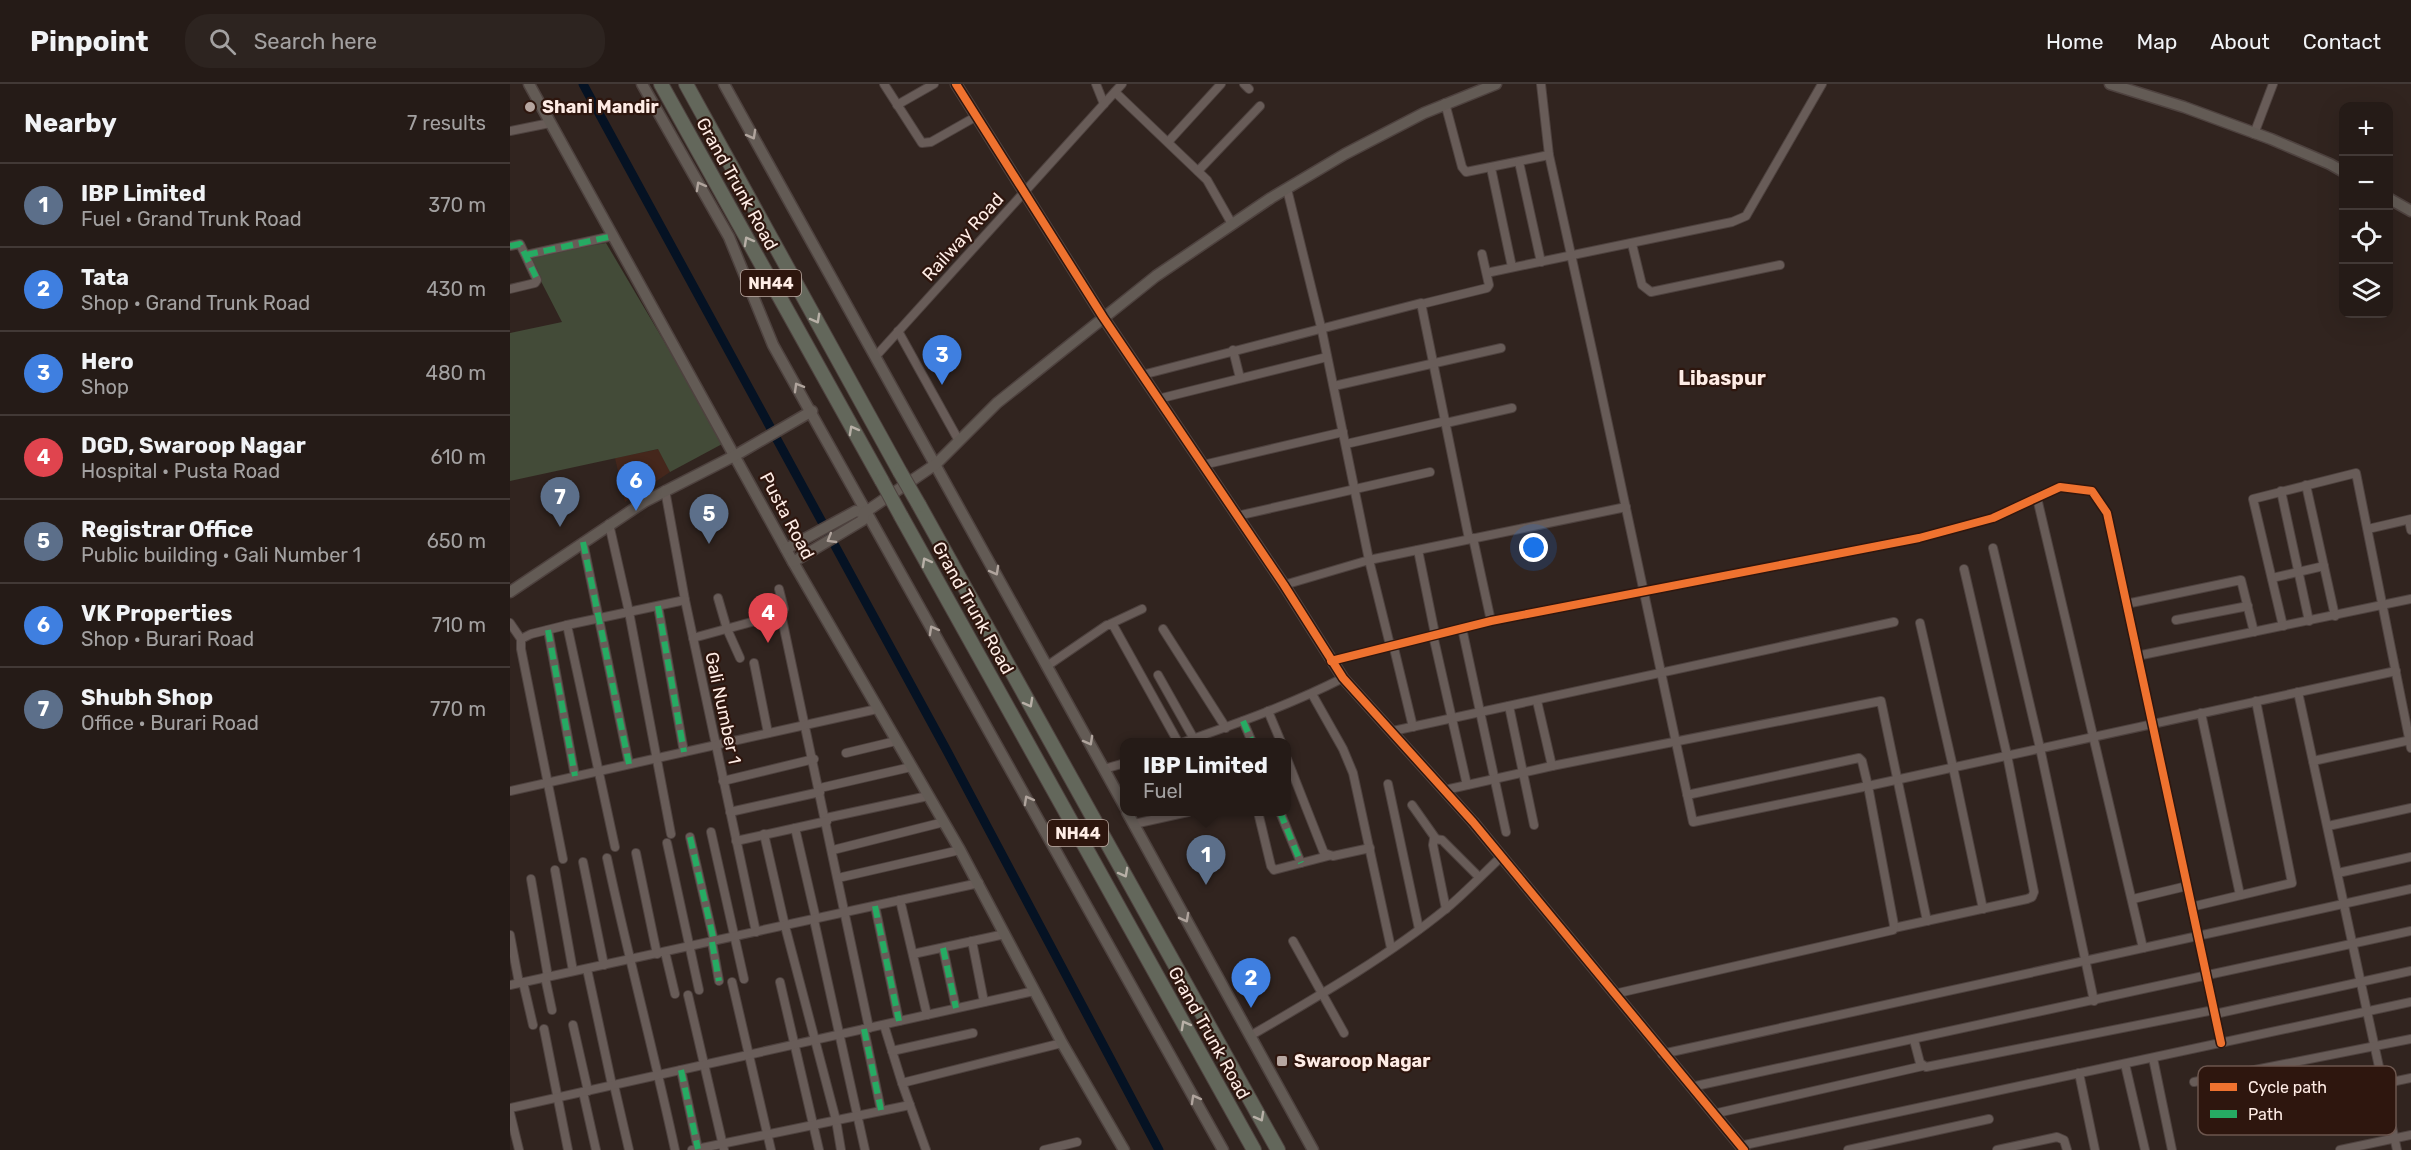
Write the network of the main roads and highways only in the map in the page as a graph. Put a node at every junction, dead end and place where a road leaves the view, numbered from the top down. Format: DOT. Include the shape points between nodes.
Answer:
graph roads {
  1 [pos="529,84"];
  2 [pos="642,84"];
  3 [pos="661,84"];
  4 [pos="686,84"];
  5 [pos="724,84"];
  6 [pos="956,84"];
  7 [pos="1496,84"];
  8 [pos="2110,84"];
  9 [pos="2339,170"];
  10 [pos="724,197"];
  11 [pos="2393,201"];
  12 [pos="2411,211"];
  13 [pos="729,237"];
  14 [pos="1103,317"];
  15 [pos="812,411"];
  16 [pos="736,455"];
  17 [pos="936,464"];
  18 [pos="866,513"];
  19 [pos="786,549"];
  20 [pos="793,562"];
  21 [pos="510,592"];
  22 [pos="1120,798"];
  23 [pos="1129,816"];
  24 [pos="1742,1148"];
  25 [pos="1124,1150"];
  26 [pos="1223,1150"];
  27 [pos="1254,1150"];
  28 [pos="1278,1150"];
  29 [pos="1313,1150"];
  1 -- 16 [label="main road, Pusta Road"];
  13 -- 2 [label="main road, one-way"];
  3 -- 10 [label="highway, Grand Trunk Road / NH44"];
  4 -- 28 [label="highway, Grand Trunk Road / NH44, one-way, bridge"];
  5 -- 17 [label="main road, one-way"];
  6 -- 14 [label="main road"];
  7 -- 14 [label="main road" via="1445,103 1345,154 1232,224"];
  8 -- 9 [label="main road" via="2184,107"];
  10 -- 13 [label="main road"];
  27 -- 10 [label="highway, Grand Trunk Road / NH44, one-way, bridge"];
  11 -- 12 [label="main road"];
  15 -- 13 [label="main road, one-way" via="773,345"];
  14 -- 17 [label="main road" via="998,403"];
  14 -- 24 [label="main road" via="1343,678 1445,790"];
  15 -- 16 [label="main road"];
  15 -- 18 [label="main road"];
  16 -- 19 [label="main road, Pusta Road"];
  16 -- 21 [label="main road" via="665,490"];
  17 -- 18 [label="main road"];
  17 -- 22 [label="main road, one-way"];
  18 -- 19 [label="main road" via="856,511"];
  18 -- 20 [label="main road, one-way" via="863,520"];
  26 -- 18 [label="main road, one-way"];
  19 -- 20 [label="main road, Pusta Road"];
  20 -- 25 [label="main road, Pusta Road" via="979,883 1062,1044"];
  23 -- 29 [label="main road, one-way"];
}
